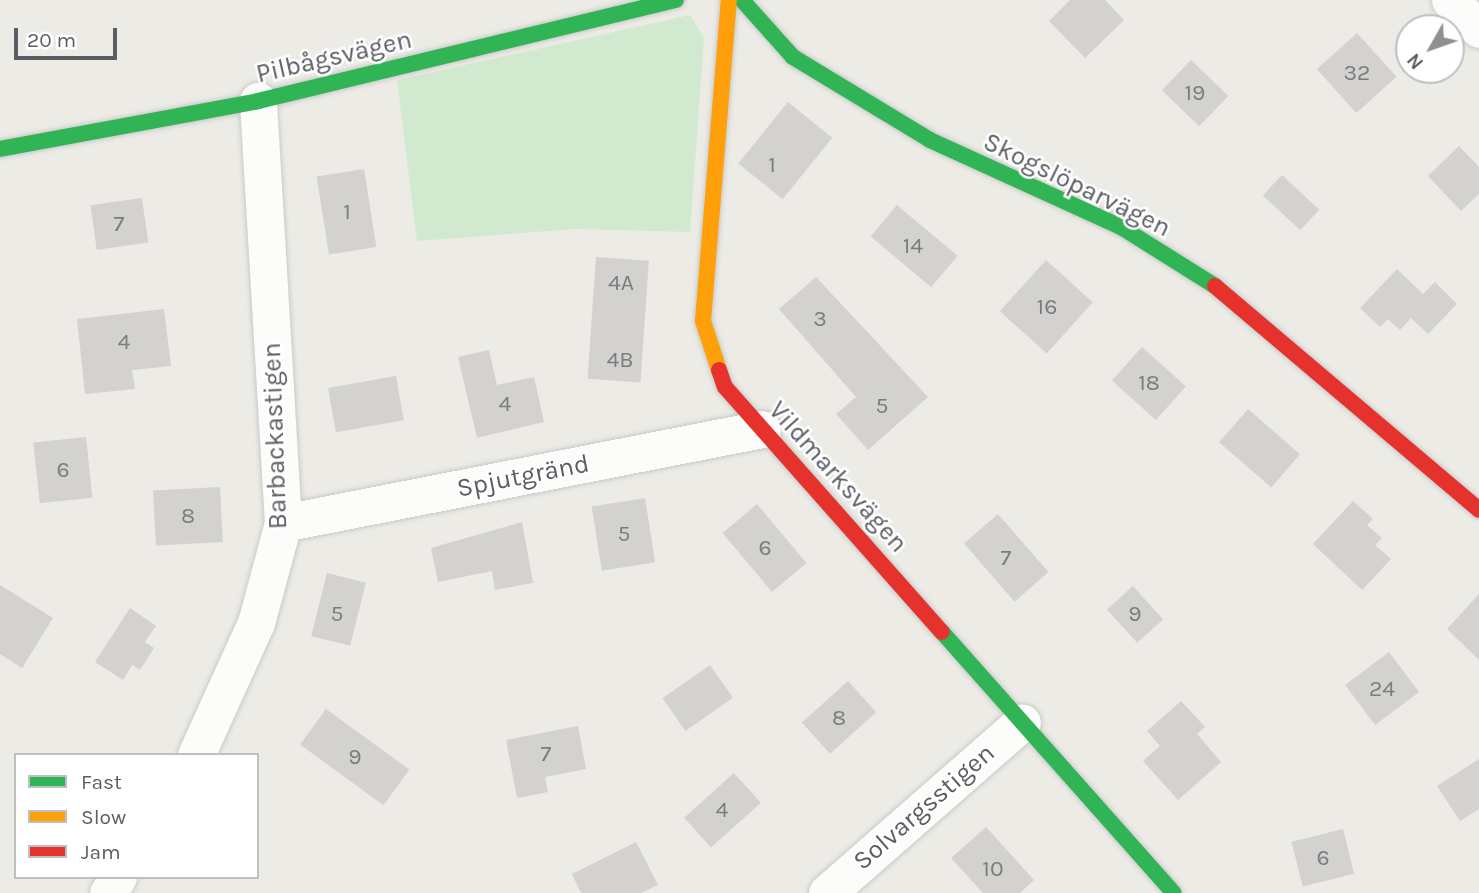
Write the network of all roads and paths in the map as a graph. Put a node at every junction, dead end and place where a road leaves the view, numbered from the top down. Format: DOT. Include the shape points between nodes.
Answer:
graph roads {
  1 [pos="676,0"];
  2 [pos="729,0"];
  3 [pos="742,0"];
  4 [pos="1450,0"];
  5 [pos="1479,29"];
  6 [pos="258,100"];
  7 [pos="0,149"];
  8 [pos="762,429"];
  9 [pos="1479,510"];
  10 [pos="283,523"];
  11 [pos="1022,722"];
  12 [pos="197,753"];
  13 [pos="827,893"];
  14 [pos="1174,893"];
  1 -- 6 [label="street, Pilbågsvägen"];
  2 -- 8 [label="street, Vildmarksvägen" via="703,321 725,387"];
  3 -- 9 [label="street, Skogslöparvägen" via="793,57 930,140 1121,227 1238,300"];
  4 -- 5 [label="street"];
  6 -- 7 [label="street, Pilbågsvägen"];
  6 -- 10 [label="street, Barbackastigen"];
  8 -- 10 [label="street, Spjutgränd"];
  8 -- 11 [label="street, Vildmarksvägen"];
  10 -- 12 [label="street, Barbackastigen" via="256,623"];
  11 -- 13 [label="street, Solvargsstigen"];
  11 -- 14 [label="street, Vildmarksvägen"];
}
